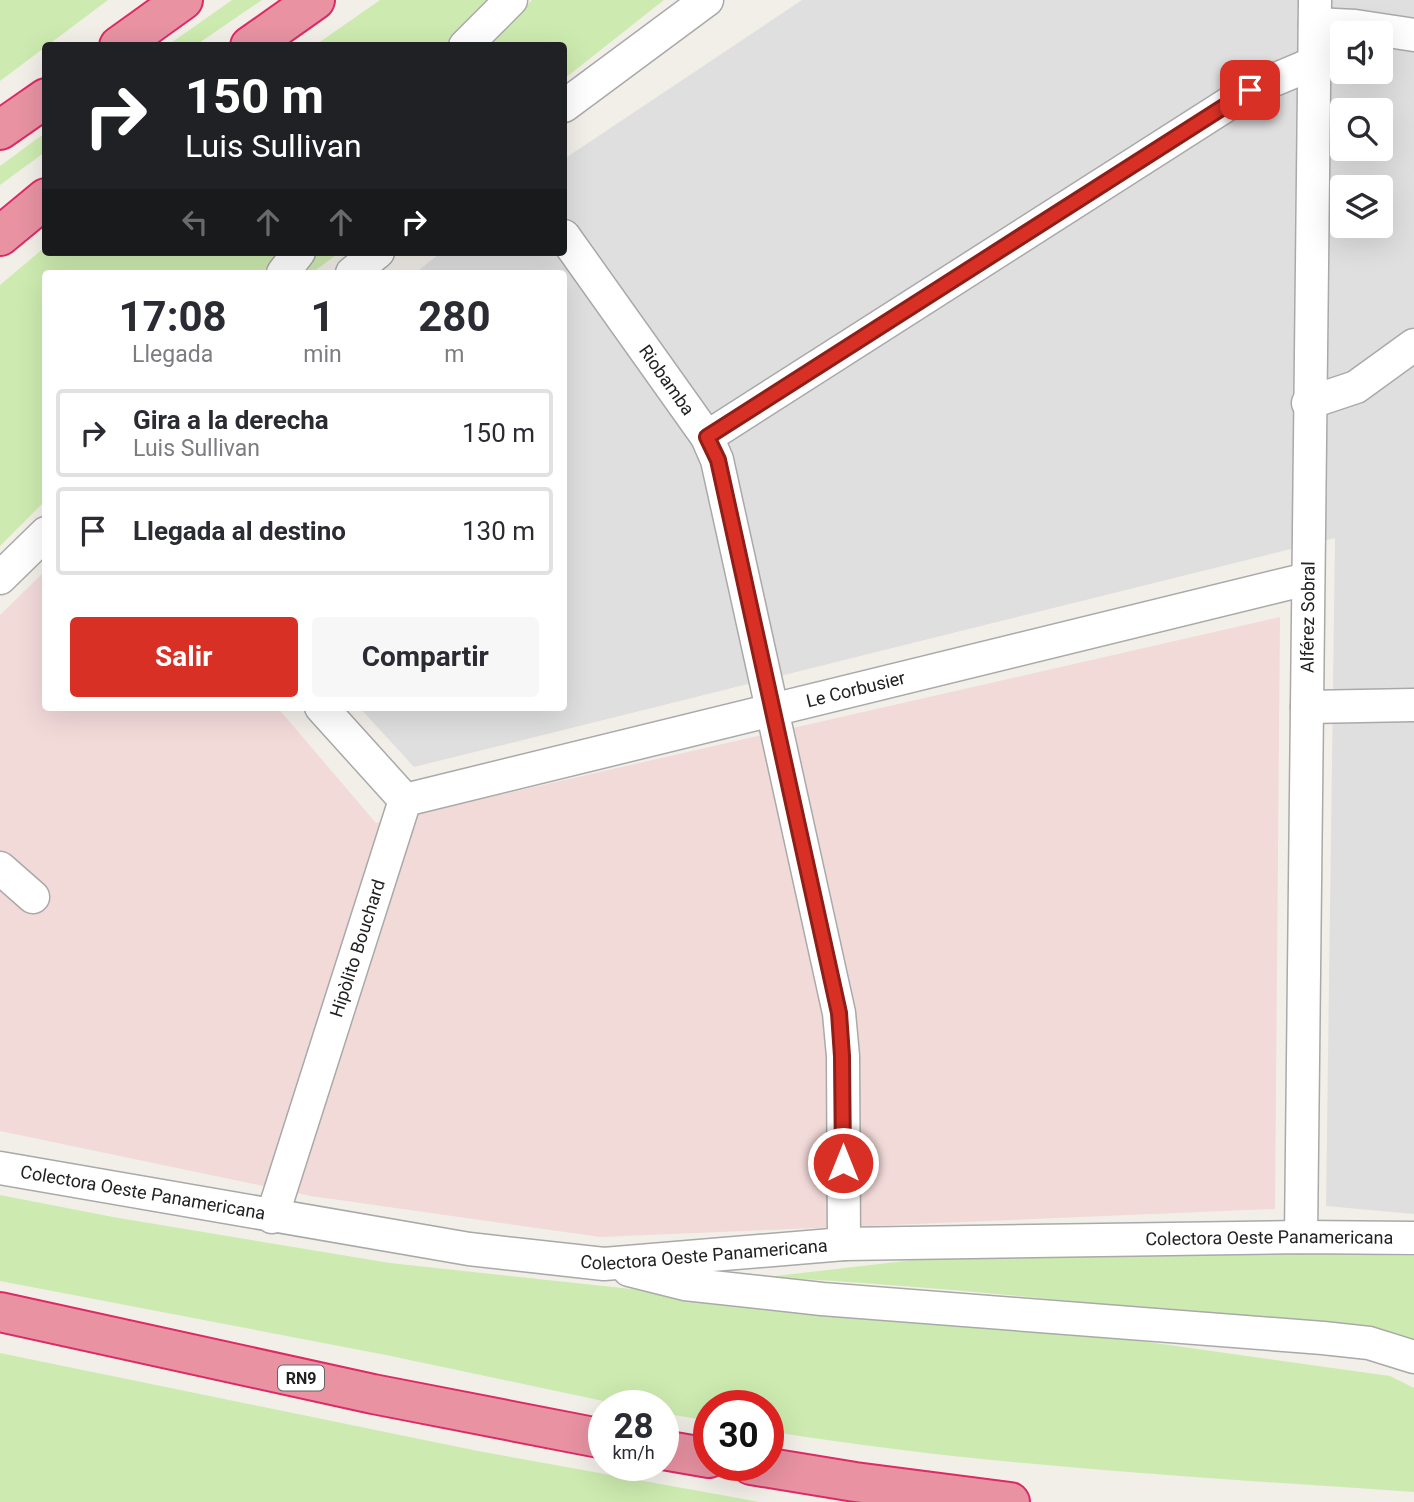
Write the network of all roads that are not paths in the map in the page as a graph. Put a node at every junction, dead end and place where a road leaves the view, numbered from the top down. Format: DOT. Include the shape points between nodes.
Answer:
graph roads {
  1 [pos="183,0"];
  2 [pos="315,0"];
  3 [pos="511,0"];
  4 [pos="707,0"];
  5 [pos="1315,12"];
  6 [pos="1414,35"];
  7 [pos="125,42"];
  8 [pos="256,42"];
  9 [pos="469,42"];
  10 [pos="1312,64"];
  11 [pos="42,101"];
  12 [pos="567,104"];
  13 [pos="0,130"];
  14 [pos="42,201"];
  15 [pos="0,236"];
  16 [pos="567,240"];
  17 [pos="296,256"];
  18 [pos="373,256"];
  19 [pos="285,270"];
  20 [pos="356,270"];
  21 [pos="1414,345"];
  22 [pos="1308,402"];
  23 [pos="707,437"];
  24 [pos="42,537"];
  25 [pos="0,578"];
  26 [pos="1307,579"];
  27 [pos="1414,705"];
  28 [pos="1307,707"];
  29 [pos="325,711"];
  30 [pos="771,711"];
  31 [pos="405,800"];
  32 [pos="0,868"];
  33 [pos="33,897"];
  34 [pos="0,1168"];
  35 [pos="272,1217"];
  36 [pos="1301,1237"];
  37 [pos="1414,1238"];
  38 [pos="844,1244"];
  39 [pos="604,1264"];
  40 [pos="0,1312"];
  41 [pos="1414,1357"];
  42 [pos="588,1436"];
  43 [pos="784,1470"];
  44 [pos="1010,1502"];
  1 -- 7 [label="highway"];
  2 -- 8 [label="highway"];
  3 -- 9 [label="street"];
  4 -- 12 [label="street"];
  5 -- 6 [label="street"];
  5 -- 10 [label="street, Alférez Sobral"];
  10 -- 22 [label="street, Alférez Sobral"];
  10 -- 23 [label="street" via="1250,90"];
  11 -- 13 [label="highway"];
  14 -- 15 [label="highway"];
  16 -- 23 [label="street, Riobamba"];
  17 -- 19 [label="street"];
  18 -- 20 [label="street"];
  21 -- 22 [label="street" via="1356,387"];
  22 -- 26 [label="street, Alférez Sobral"];
  23 -- 30 [label="street, Riobamba" via="718,460"];
  24 -- 25 [label="street"];
  26 -- 28 [label="street, Alférez Sobral"];
  26 -- 30 [label="street, Le Corbusier"];
  27 -- 28 [label="street"];
  28 -- 36 [label="street, Alférez Sobral"];
  29 -- 31 [label="street"];
  30 -- 31 [label="street, Le Corbusier"];
  30 -- 38 [label="street, Riobamba" via="839,1013"];
  31 -- 35 [label="street, Hipòlito Bouchard"];
  32 -- 33 [label="street"];
  34 -- 35 [label="street, Colectora Oeste Panamericana"];
  35 -- 39 [label="street, Colectora Oeste Panamericana" via="469,1249"];
  36 -- 37 [label="street, Colectora Oeste Panamericana"];
  36 -- 38 [label="street, Colectora Oeste Panamericana"];
  38 -- 39 [label="street, Colectora Oeste Panamericana"];
  39 -- 41 [label="street" via="685,1284 1323,1338 1368,1343"];
  40 -- 42 [label="highway, RN9"];
  43 -- 44 [label="highway"];
}
